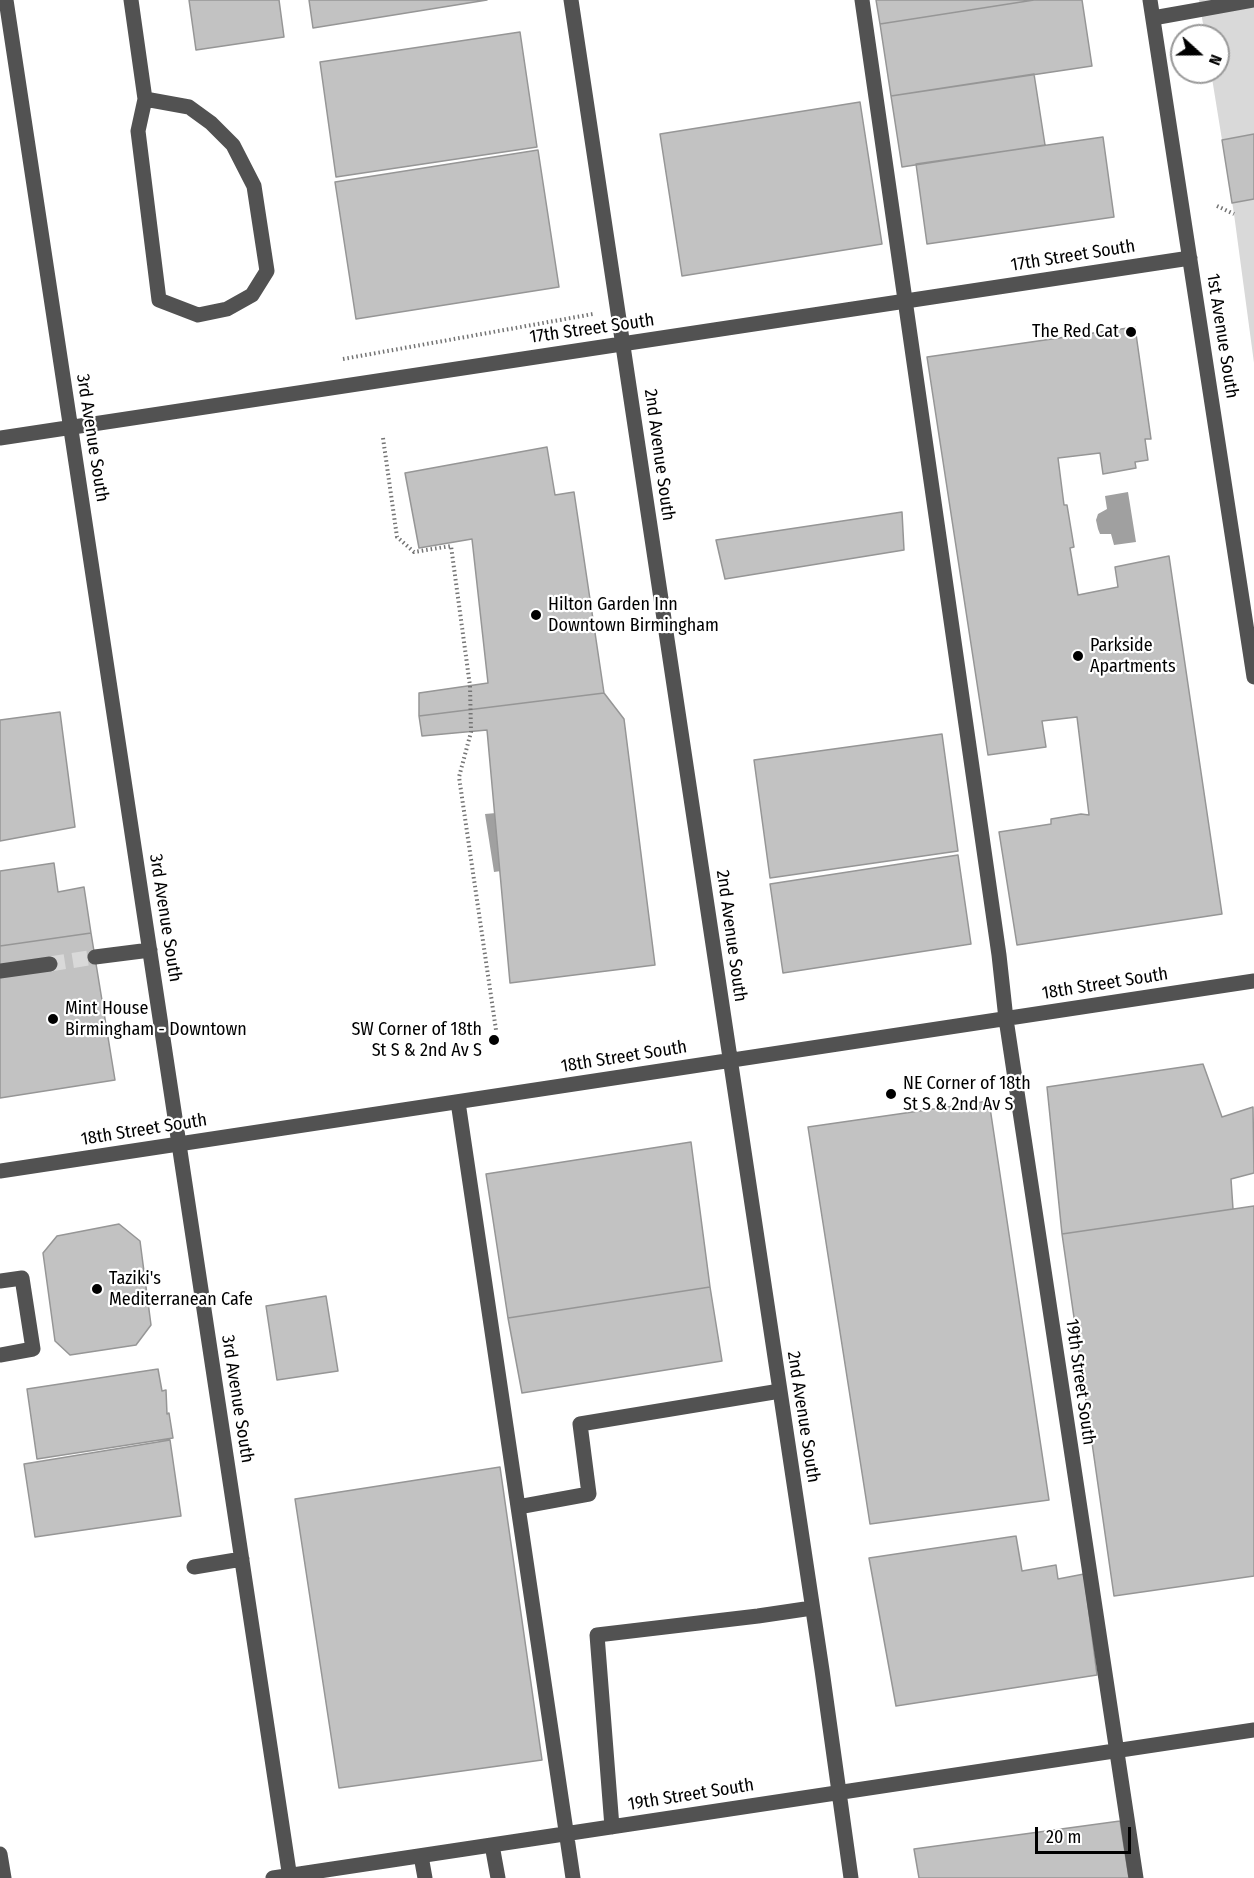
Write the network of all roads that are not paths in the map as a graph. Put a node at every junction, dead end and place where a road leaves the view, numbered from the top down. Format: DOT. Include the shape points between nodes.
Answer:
graph roads {
  1 [pos="6,0"];
  2 [pos="131,0"];
  3 [pos="571,0"];
  4 [pos="862,0"];
  5 [pos="1150,0"];
  6 [pos="1254,0"];
  7 [pos="1153,18"];
  8 [pos="144,99"];
  9 [pos="1190,258"];
  10 [pos="904,302"];
  11 [pos="623,344"];
  12 [pos="71,427"];
  13 [pos="0,438"];
  14 [pos="1254,677"];
  15 [pos="150,950"];
  16 [pos="96,957"];
  17 [pos="50,964"];
  18 [pos="0,971"];
  19 [pos="1254,981"];
  20 [pos="1006,1018"];
  21 [pos="730,1060"];
  22 [pos="458,1102"];
  23 [pos="179,1144"];
  24 [pos="0,1171"];
  25 [pos="0,1281"];
  26 [pos="0,1354"];
  27 [pos="780,1390"];
  28 [pos="518,1507"];
  29 [pos="242,1559"];
  30 [pos="195,1567"];
  31 [pos="812,1608"];
  32 [pos="1254,1730"];
  33 [pos="1115,1751"];
  34 [pos="838,1793"];
  35 [pos="612,1827"];
  36 [pos="566,1834"];
  37 [pos="492,1845"];
  38 [pos="0,1854"];
  39 [pos="421,1856"];
  40 [pos="290,1877"];
  41 [pos="4,1878"];
  42 [pos="273,1878"];
  43 [pos="425,1878"];
  44 [pos="498,1878"];
  45 [pos="573,1878"];
  46 [pos="851,1878"];
  47 [pos="1136,1878"];
  1 -- 12 [label="street, 3rd Avenue South"];
  2 -- 8 [label="street"];
  3 -- 11 [label="street, 2nd Avenue South"];
  4 -- 10 [label="street, 19th Street South"];
  5 -- 7 [label="street, 1st Avenue South"];
  6 -- 7 [label="street"];
  7 -- 9 [label="street, 1st Avenue South"];
  8 -- 8 [label="street" via="138,131 159,300 198,315 227,309 252,295 267,271 254,186 233,145 212,123 189,107"];
  9 -- 10 [label="street, 17th Street South"];
  9 -- 14 [label="street, 1st Avenue South"];
  10 -- 11 [label="street, 17th Street South"];
  10 -- 20 [label="street, 19th Street South"];
  11 -- 12 [label="street, 17th Street South"];
  11 -- 21 [label="street, 2nd Avenue South"];
  12 -- 13 [label="street, 17th Street South"];
  12 -- 15 [label="street, 3rd Avenue South"];
  15 -- 16 [label="street"];
  15 -- 23 [label="street, 3rd Avenue South"];
  17 -- 18 [label="street"];
  19 -- 20 [label="street, 18th Street South"];
  20 -- 21 [label="street, 18th Street South"];
  20 -- 33 [label="street, 19th Street South"];
  21 -- 22 [label="street, 18th Street South"];
  21 -- 27 [label="street, 2nd Avenue South"];
  22 -- 23 [label="street, 18th Street South"];
  22 -- 28 [label="street"];
  23 -- 24 [label="street, 18th Street South"];
  23 -- 29 [label="street, 3rd Avenue South"];
  25 -- 26 [label="street" via="22,1278 33,1349"];
  27 -- 28 [label="street" via="580,1424 589,1494"];
  27 -- 31 [label="street, 2nd Avenue South"];
  28 -- 36 [label="street"];
  29 -- 30 [label="street"];
  29 -- 40 [label="street, 3rd Avenue South"];
  31 -- 34 [label="street, 2nd Avenue South"];
  31 -- 35 [label="street" via="597,1635"];
  32 -- 33 [label="street, 19th Street South"];
  33 -- 34 [label="street, 19th Street South"];
  33 -- 47 [label="street"];
  34 -- 35 [label="street, 19th Street South"];
  34 -- 46 [label="street, 2nd Avenue South"];
  35 -- 36 [label="street, 19th Street South"];
  36 -- 37 [label="street, 19th Street South"];
  36 -- 45 [label="street"];
  37 -- 39 [label="street, 19th Street South"];
  37 -- 44 [label="street"];
  38 -- 41 [label="street"];
  39 -- 40 [label="street, 19th Street South"];
  39 -- 43 [label="street"];
  40 -- 42 [label="street, 19th Street South"];
}
